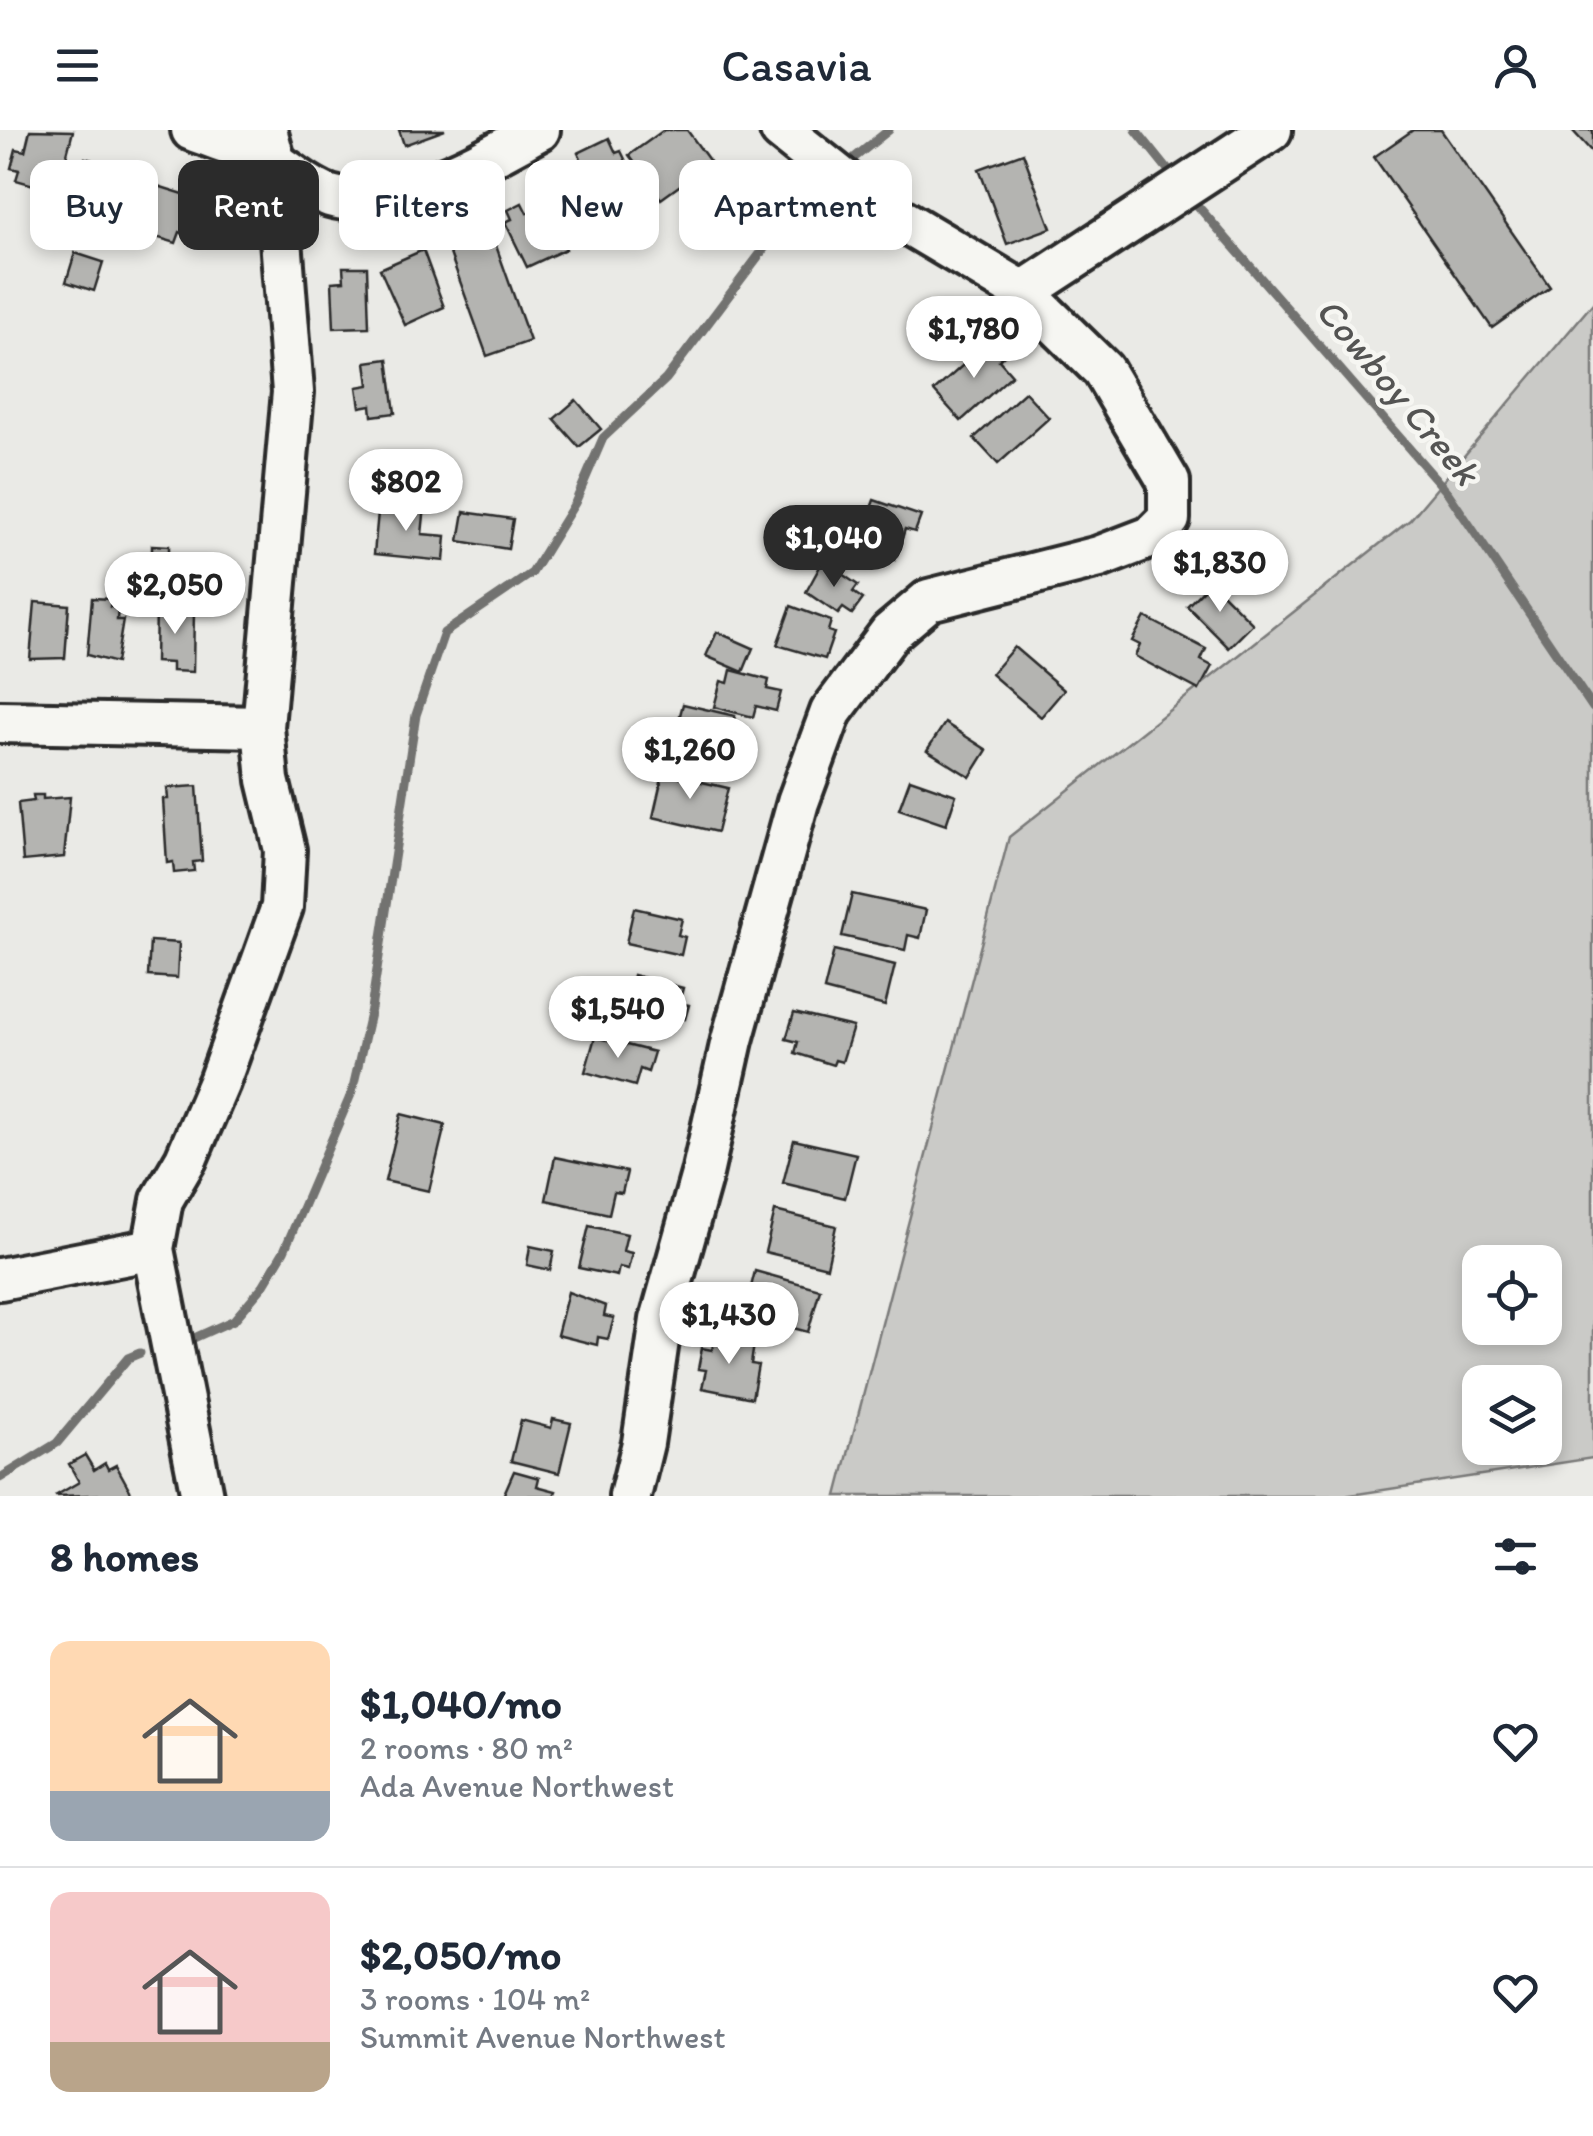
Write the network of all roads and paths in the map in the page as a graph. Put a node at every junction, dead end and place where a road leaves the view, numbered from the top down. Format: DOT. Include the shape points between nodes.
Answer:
graph roads {
  1 [pos="192,130"];
  2 [pos="539,130"];
  3 [pos="781,130"];
  4 [pos="1271,130"];
  5 [pos="271,147"];
  6 [pos="1023,292"];
  7 [pos="0,722"];
  8 [pos="263,727"];
  9 [pos="153,1249"];
  10 [pos="0,1279"];
  11 [pos="202,1496"];
  12 [pos="630,1496"];
  1 -- 5 [label="street"];
  2 -- 5 [label="street" via="466,169 363,200 308,187"];
  3 -- 6 [label="street" via="870,201"];
  4 -- 6 [label="street"];
  5 -- 8 [label="street" via="293,392"];
  6 -- 12 [label="street" via="1103,370 1169,482 1169,519 1152,537 1099,557 930,600 890,633 831,712 798,802 732,1040 661,1320"];
  7 -- 8 [label="street"];
  8 -- 9 [label="street" via="285,850 282,907 219,1082 162,1200"];
  9 -- 10 [label="street"];
  9 -- 11 [label="street"];
}
